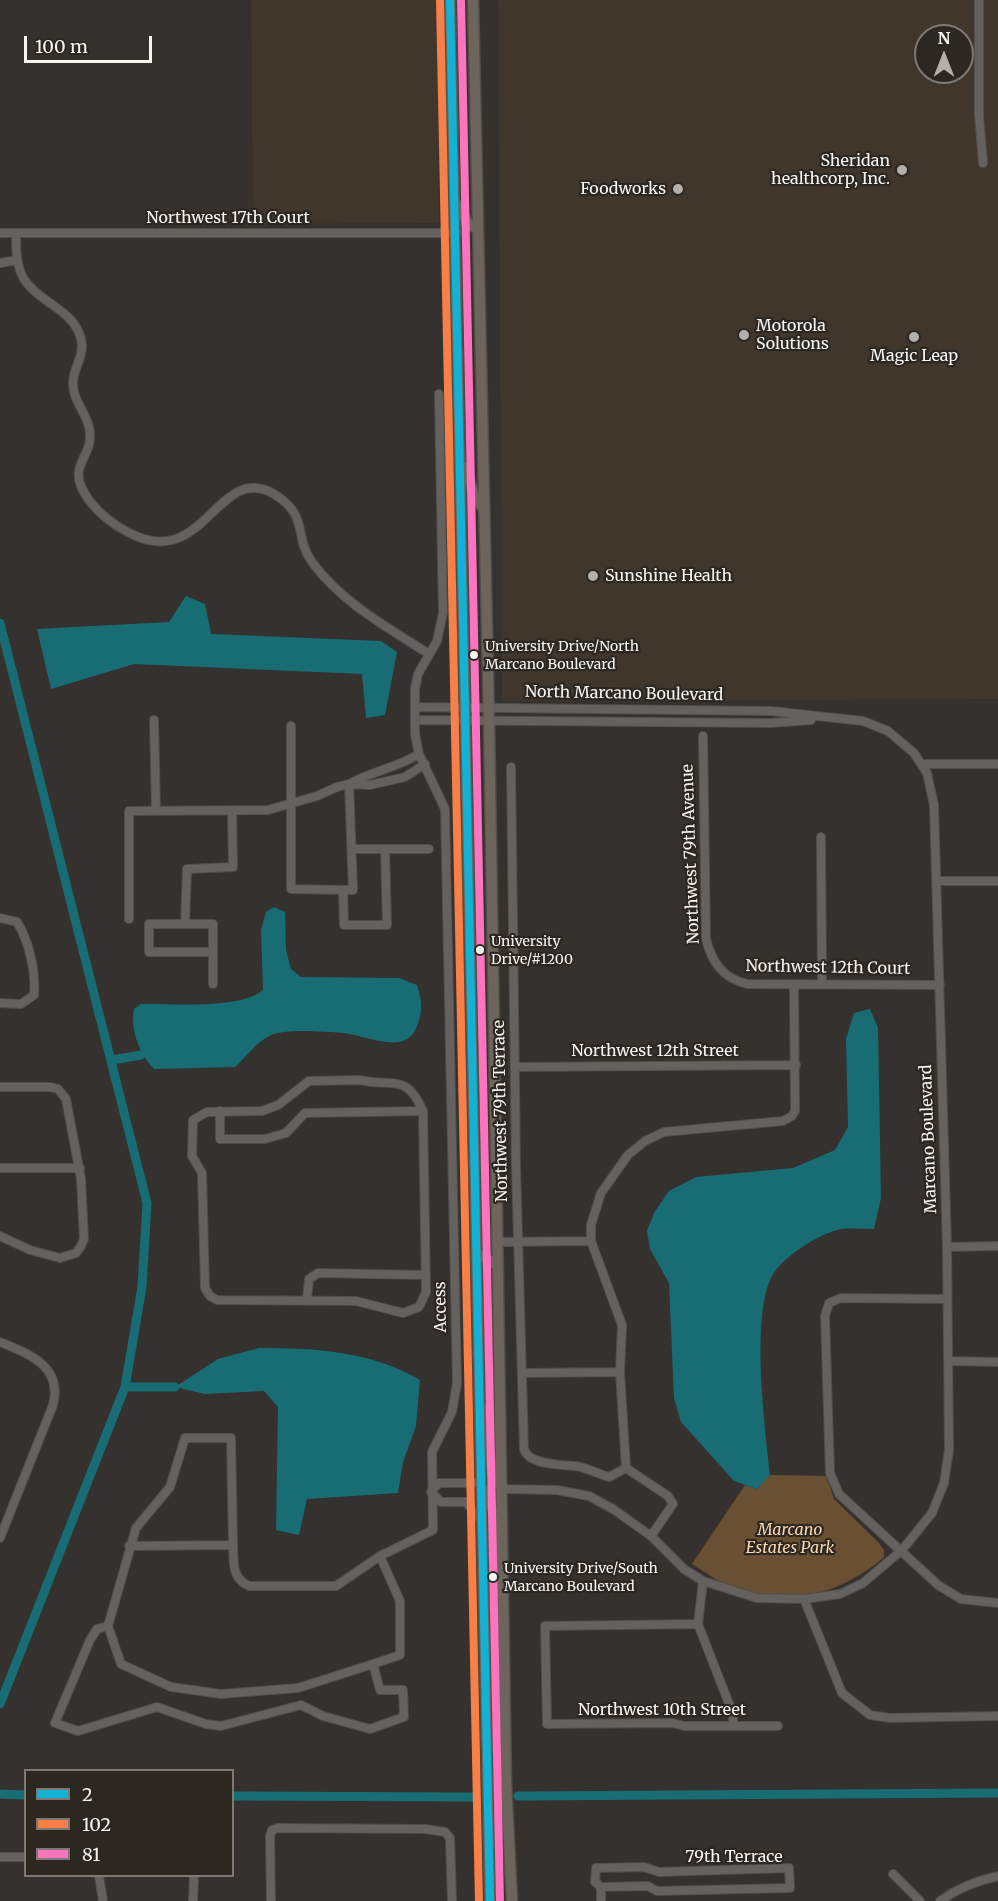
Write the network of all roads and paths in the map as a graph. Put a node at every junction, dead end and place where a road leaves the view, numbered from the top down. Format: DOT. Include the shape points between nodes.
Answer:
graph roads {
  1 [pos="450,0"];
  2 [pos="473,0"];
  3 [pos="979,0"];
  4 [pos="984,163"];
  5 [pos="455,200"];
  6 [pos="478,229"];
  7 [pos="0,233"];
  8 [pos="457,233"];
  9 [pos="16,234"];
  10 [pos="478,253"];
  11 [pos="17,260"];
  12 [pos="0,263"];
  13 [pos="439,394"];
  14 [pos="461,462"];
  15 [pos="484,508"];
  16 [pos="429,654"];
  17 [pos="415,707"];
  18 [pos="465,708"];
  19 [pos="489,708"];
  20 [pos="833,718"];
  21 [pos="154,720"];
  22 [pos="415,720"];
  23 [pos="466,720"];
  24 [pos="489,720"];
  25 [pos="291,726"];
  26 [pos="888,731"];
  27 [pos="703,736"];
  28 [pos="419,754"];
  29 [pos="425,764"];
  30 [pos="922,764"];
  31 [pos="998,764"];
  32 [pos="511,767"];
  33 [pos="349,784"];
  34 [pos="290,802"];
  35 [pos="156,811"];
  36 [pos="232,811"];
  37 [pos="821,837"];
  38 [pos="353,849"];
  39 [pos="385,849"];
  40 [pos="429,849"];
  41 [pos="937,881"];
  42 [pos="998,881"];
  43 [pos="343,890"];
  44 [pos="0,918"];
  45 [pos="129,919"];
  46 [pos="185,924"];
  47 [pos="213,952"];
  48 [pos="719,969"];
  49 [pos="213,984"];
  50 [pos="822,984"];
  51 [pos="794,985"];
  52 [pos="940,985"];
  53 [pos="0,1003"];
  54 [pos="796,1065"];
  55 [pos="515,1067"];
  56 [pos="0,1087"];
  57 [pos="220,1111"];
  58 [pos="423,1111"];
  59 [pos="0,1168"];
  60 [pos="80,1168"];
  61 [pos="0,1236"];
  62 [pos="519,1240"];
  63 [pos="591,1241"];
  64 [pos="497,1242"];
  65 [pos="998,1246"];
  66 [pos="947,1247"];
  67 [pos="477,1254"];
  68 [pos="498,1265"];
  69 [pos="425,1275"];
  70 [pos="307,1299"];
  71 [pos="946,1299"];
  72 [pos="0,1342"];
  73 [pos="949,1361"];
  74 [pos="998,1362"];
  75 [pos="620,1372"];
  76 [pos="523,1373"];
  77 [pos="477,1380"];
  78 [pos="626,1468"];
  79 [pos="480,1483"];
  80 [pos="503,1488"];
  81 [pos="431,1492"];
  82 [pos="480,1520"];
  83 [pos="651,1536"];
  84 [pos="0,1538"];
  85 [pos="233,1545"];
  86 [pos="129,1546"];
  87 [pos="902,1550"];
  88 [pos="380,1556"];
  89 [pos="703,1581"];
  90 [pos="804,1599"];
  91 [pos="998,1603"];
  92 [pos="698,1624"];
  93 [pos="108,1626"];
  94 [pos="505,1631"];
  95 [pos="373,1664"];
  96 [pos="998,1716"];
  97 [pos="733,1725"];
  98 [pos="778,1726"];
  99 [pos="0,1857"];
  100 [pos="24,1857"];
  101 [pos="893,1874"];
  102 [pos="998,1876"];
  103 [pos="99,1877"];
  104 [pos="194,1877"];
  105 [pos="601,1887"];
  106 [pos="104,1901"];
  107 [pos="193,1901"];
  108 [pos="271,1901"];
  109 [pos="452,1901"];
  110 [pos="490,1901"];
  111 [pos="512,1901"];
  112 [pos="601,1901"];
  113 [pos="920,1901"];
  114 [pos="940,1901"];
  1 -- 5 [label="main road"];
  2 -- 6 [label="main road"];
  3 -- 4 [label="street" via="979,115"];
  5 -- 6 [label="main road" via="466,223"];
  5 -- 8 [label="main road"];
  6 -- 10 [label="main road"];
  7 -- 9 [label="street, Northwest 17th Court"];
  8 -- 9 [label="street, Northwest 17th Court"];
  8 -- 10 [label="main road" via="467,238"];
  8 -- 14 [label="main road"];
  9 -- 11 [label="street"];
  10 -- 15 [label="main road"];
  11 -- 12 [label="street"];
  11 -- 16 [label="street" via="27,284 73,320 78,330 83,348 73,388 91,435 80,465 80,480 97,509 128,533 153,542 182,539 228,498 240,491 266,490 297,514 307,554 338,593"];
  13 -- 16 [label="street" via="442,613 437,641"];
  14 -- 15 [label="main road" via="474,495"];
  14 -- 18 [label="main road"];
  15 -- 19 [label="main road"];
  16 -- 17 [label="street" via="418,674"];
  17 -- 18 [label="street, North Marcano Boulevard"];
  17 -- 22 [label="street"];
  18 -- 19 [label="street, North Marcano Boulevard"];
  18 -- 23 [label="main road"];
  19 -- 20 [label="street, North Marcano Boulevard" via="771,711"];
  19 -- 24 [label="main road"];
  20 -- 24 [label="street, North Marcano Boulevard" via="771,723"];
  20 -- 26 [label="street, North Marcano Boulevard" via="862,721"];
  21 -- 35 [label="street"];
  22 -- 23 [label="street, North Marcano Boulevard"];
  22 -- 28 [label="street"];
  23 -- 24 [label="street, North Marcano Boulevard"];
  23 -- 67 [label="main road"];
  24 -- 64 [label="main road"];
  25 -- 34 [label="street"];
  26 -- 30 [label="street, Marcano Boulevard"];
  27 -- 48 [label="street, Northwest 79th Avenue" via="706,939"];
  28 -- 29 [label="street, Access"];
  28 -- 33 [label="street" via="400,766 366,774"];
  29 -- 33 [label="street" via="405,777 370,786"];
  29 -- 81 [label="street, Access" via="445,809 458,1383 452,1412 432,1452"];
  30 -- 31 [label="street"];
  30 -- 41 [label="street, Marcano Boulevard" via="932,788"];
  32 -- 55 [label="street, Northwest 79th Terrace"];
  33 -- 34 [label="street"];
  33 -- 38 [label="street"];
  34 -- 36 [label="street" via="268,810"];
  34 -- 43 [label="street" via="291,889"];
  35 -- 36 [label="street"];
  35 -- 45 [label="street" via="129,812"];
  36 -- 46 [label="street" via="233,867 187,869"];
  37 -- 50 [label="street"];
  38 -- 39 [label="street"];
  38 -- 43 [label="street" via="353,890"];
  39 -- 40 [label="street"];
  39 -- 43 [label="street" via="387,925 344,926"];
  41 -- 42 [label="street"];
  41 -- 52 [label="street, Marcano Boulevard"];
  44 -- 53 [label="street" via="17,922 23,931 33,971 34,995 21,1004"];
  46 -- 47 [label="street" via="213,924"];
  46 -- 47 [label="street" via="149,924 149,952"];
  47 -- 49 [label="street"];
  48 -- 51 [label="street, Northwest 12th Court" via="735,981 747,984"];
  50 -- 51 [label="street, Northwest 12th Court"];
  50 -- 52 [label="street, Northwest 12th Court"];
  51 -- 54 [label="street"];
  52 -- 66 [label="street, Marcano Boulevard"];
  54 -- 55 [label="street, Northwest 12th Street"];
  54 -- 63 [label="street" via="792,1116 674,1130 655,1136 628,1155 596,1203"];
  55 -- 62 [label="street, Northwest 79th Terrace"];
  56 -- 60 [label="street" via="58,1089 66,1099"];
  57 -- 58 [label="street" via="262,1111 278,1105 309,1081 360,1080 402,1084 411,1089"];
  57 -- 58 [label="street" via="220,1138 265,1138 286,1133 305,1113"];
  57 -- 70 [label="street" via="196,1116 191,1125 192,1156 202,1173 205,1288 217,1300"];
  58 -- 69 [label="street"];
  59 -- 60 [label="street"];
  60 -- 61 [label="street" via="84,1239 76,1252 60,1258"];
  62 -- 63 [label="street"];
  62 -- 64 [label="street"];
  62 -- 76 [label="street, Northwest 79th Terrace"];
  63 -- 75 [label="street" via="622,1325"];
  64 -- 68 [label="main road"];
  65 -- 66 [label="street"];
  66 -- 71 [label="street, Marcano Boulevard"];
  67 -- 68 [label="main road"];
  67 -- 77 [label="main road"];
  68 -- 80 [label="main road"];
  69 -- 70 [label="street" via="318,1273 309,1279"];
  69 -- 70 [label="street" via="423,1302 419,1308 403,1313 356,1300"];
  71 -- 73 [label="street, Marcano Boulevard"];
  71 -- 87 [label="street" via="841,1298 829,1303 825,1316 830,1473 838,1494"];
  72 -- 84 [label="street" via="39,1359 53,1378 55,1391 53,1405"];
  73 -- 74 [label="street"];
  73 -- 87 [label="street, Marcano Boulevard" via="945,1483 932,1513"];
  75 -- 76 [label="street"];
  75 -- 78 [label="street"];
  76 -- 78 [label="street, Northwest 79th Terrace" via="525,1454 560,1467 577,1466 609,1477"];
  77 -- 79 [label="main road"];
  77 -- 80 [label="main road" via="492,1472"];
  78 -- 83 [label="street" via="668,1496 673,1504"];
  79 -- 81 [label="street" via="439,1483"];
  79 -- 82 [label="main road"];
  79 -- 94 [label="main road" via="494,1513 499,1623"];
  80 -- 83 [label="street, Marcano Boulevard" via="589,1496"];
  80 -- 94 [label="main road"];
  81 -- 82 [label="street" via="441,1502 465,1502"];
  81 -- 88 [label="street, Access" via="433,1530"];
  82 -- 110 [label="main road"];
  83 -- 89 [label="street, Marcano Boulevard" via="684,1569"];
  85 -- 86 [label="street"];
  85 -- 86 [label="street" via="231,1438 185,1438 170,1487 143,1517"];
  85 -- 88 [label="street" via="234,1573 249,1586 336,1586"];
  86 -- 93 [label="street"];
  87 -- 90 [label="street, Marcano Boulevard" via="863,1583 840,1594"];
  87 -- 91 [label="street" via="938,1585 961,1599"];
  88 -- 95 [label="street" via="400,1601 400,1655"];
  89 -- 90 [label="street, Marcano Boulevard" via="757,1598"];
  89 -- 92 [label="street"];
  90 -- 96 [label="street" via="842,1693 870,1715"];
  92 -- 97 [label="street" via="733,1714"];
  92 -- 97 [label="street, Northwest 10th Street" via="544,1626 547,1724"];
  93 -- 95 [label="street" via="121,1664 171,1687 221,1694 298,1688"];
  93 -- 95 [label="street" via="97,1629 90,1640 54,1722 78,1731 160,1708 221,1726 301,1706 370,1729 404,1717 403,1690 380,1690"];
  94 -- 111 [label="main road"];
  97 -- 98 [label="street, Northwest 10th Street"];
  99 -- 100 [label="street"];
  101 -- 113 [label="street"];
  102 -- 114 [label="street" via="970,1884"];
  103 -- 106 [label="street"];
  104 -- 107 [label="street"];
  105 -- 105 [label="street, 79th Terrace" via="648,1886 657,1891 790,1888 789,1868 659,1872 644,1867 596,1868 595,1882"];
  105 -- 112 [label="street"];
  108 -- 109 [label="street" via="270,1836 278,1828 437,1829 450,1838"];
}
